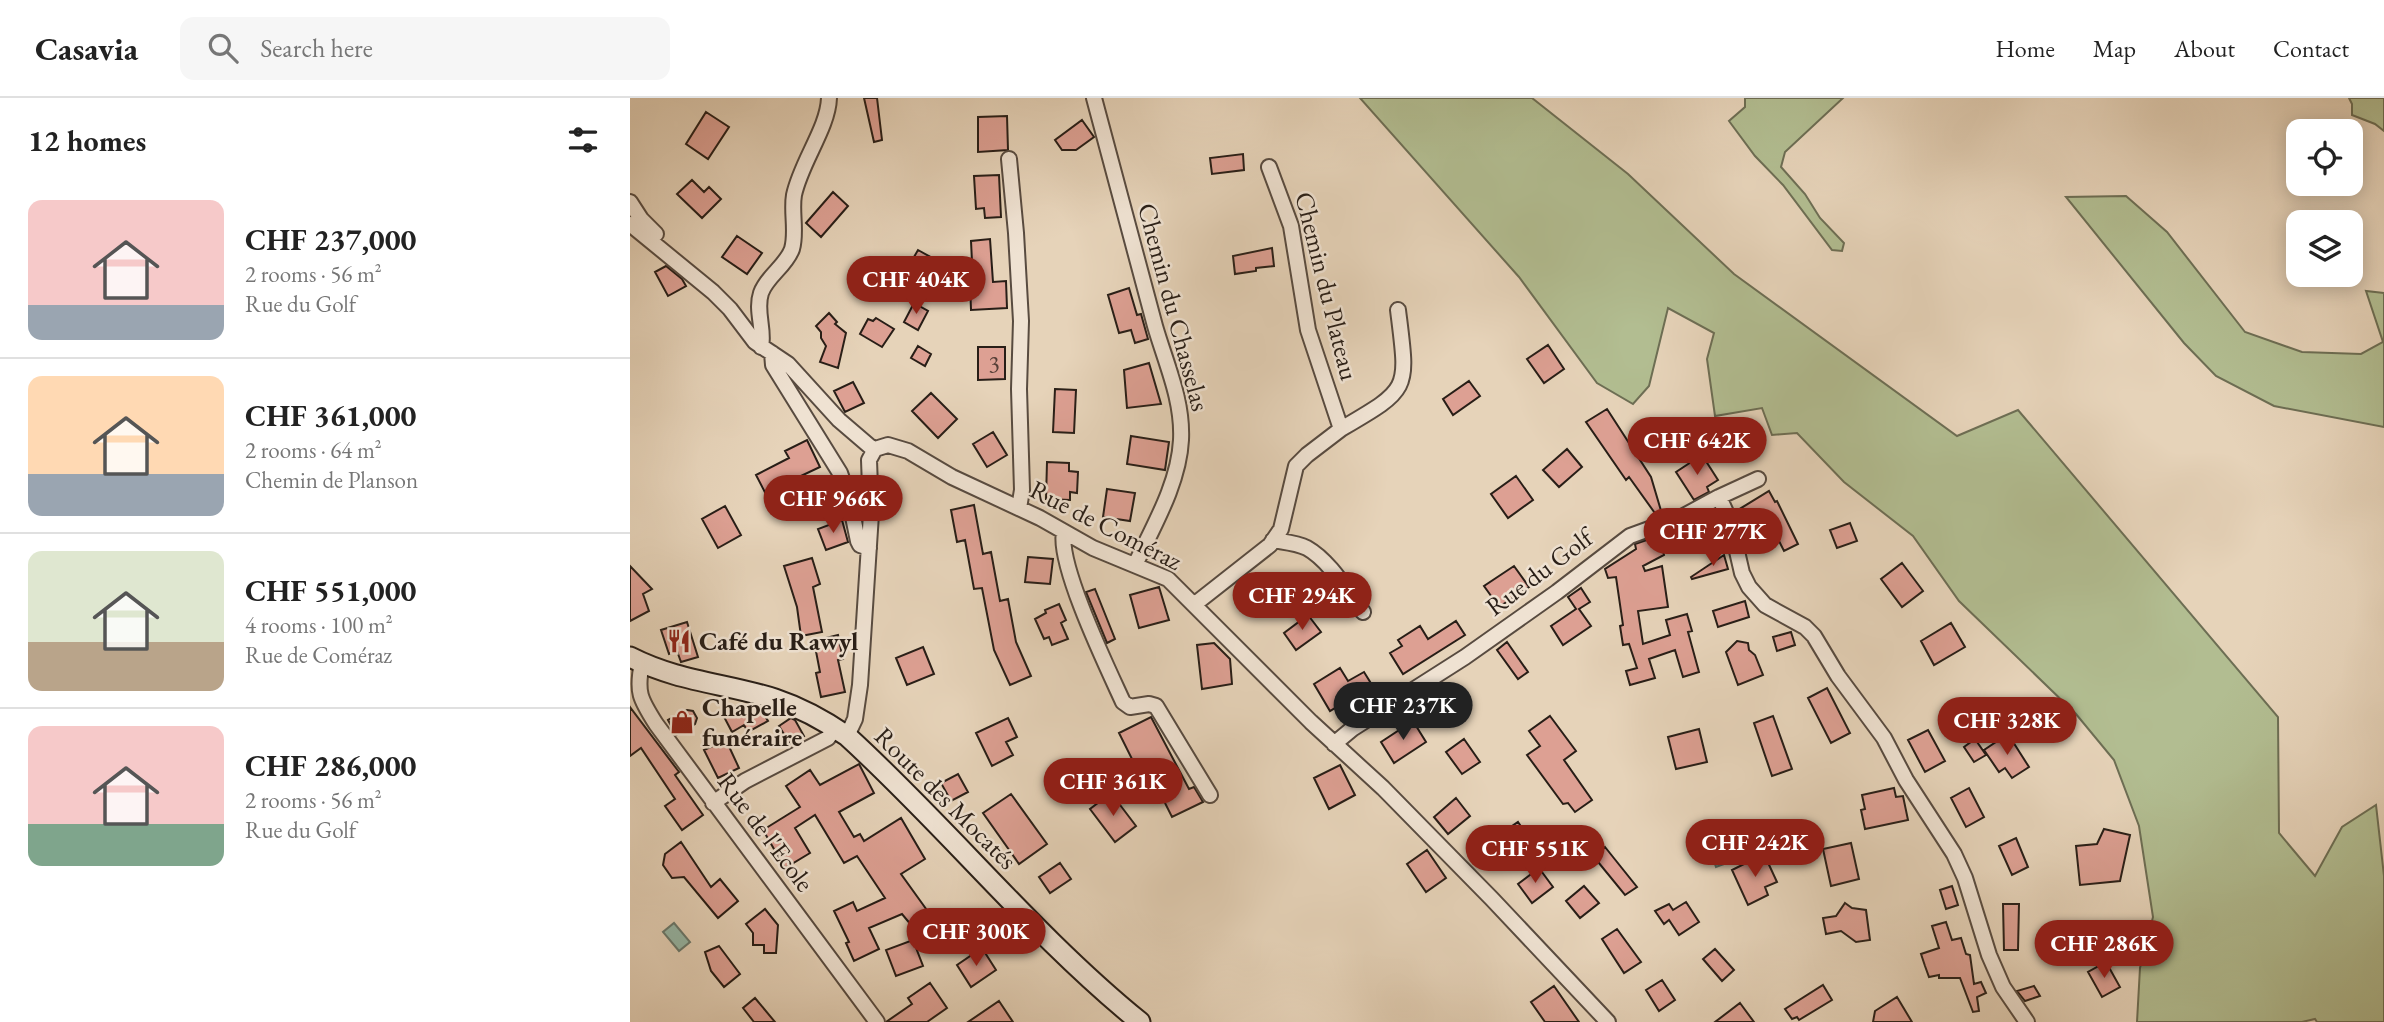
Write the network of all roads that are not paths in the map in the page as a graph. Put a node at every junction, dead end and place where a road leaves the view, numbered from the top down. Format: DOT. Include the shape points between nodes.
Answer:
graph roads {
  1 [pos="829,98"];
  2 [pos="1094,98"];
  3 [pos="1009,159"];
  4 [pos="1269,167"];
  5 [pos="630,202"];
  6 [pos="630,224"];
  7 [pos="661,249"];
  8 [pos="1398,310"];
  9 [pos="766,350"];
  10 [pos="1341,429"];
  11 [pos="874,450"];
  12 [pos="1758,479"];
  13 [pos="1719,497"];
  14 [pos="1019,508"];
  15 [pos="1064,532"];
  16 [pos="1273,540"];
  17 [pos="869,548"];
  18 [pos="1135,565"];
  19 [pos="1195,604"];
  20 [pos="1363,612"];
  21 [pos="636,660"];
  22 [pos="841,732"];
  23 [pos="1334,744"];
  24 [pos="1210,795"];
  25 [pos="713,803"];
  26 [pos="877,1022"];
  27 [pos="1140,1022"];
  28 [pos="1608,1022"];
  29 [pos="2026,1022"];
  1 -- 9 [label="street" via="826,117 795,191 792,249 760,297"];
  2 -- 18 [label="street, Chemin du Chasselas" via="1181,418 1174,475"];
  3 -- 14 [label="street" via="1021,321"];
  4 -- 10 [label="street, Chemin du Plateau" via="1291,226 1308,330"];
  5 -- 7 [label="street" via="662,242"];
  6 -- 7 [label="street"];
  7 -- 9 [label="street" via="722,301"];
  8 -- 10 [label="street" via="1405,362 1402,384 1383,405"];
  9 -- 11 [label="street" via="788,364 839,420"];
  9 -- 17 [label="street" via="840,473 856,537 860,545"];
  10 -- 16 [label="street" via="1296,466 1286,514"];
  11 -- 14 [label="street, Rue de Coméraz" via="884,445 901,448"];
  11 -- 17 [label="street" via="869,460"];
  12 -- 13 [label="street, Rue du Golf"];
  13 -- 23 [label="street, Rue du Golf" via="1630,537 1465,657"];
  13 -- 29 [label="street" via="1749,587 1765,605 1814,636 1942,834 1965,878 2003,987"];
  14 -- 15 [label="street, Rue de Coméraz"];
  15 -- 18 [label="street, Rue de Coméraz"];
  15 -- 24 [label="street" via="1063,548 1083,609 1123,702 1130,707 1156,706"];
  16 -- 19 [label="street"];
  16 -- 20 [label="street" via="1314,553"];
  17 -- 22 [label="street" via="858,703 854,723"];
  18 -- 19 [label="street, Rue de Coméraz" via="1168,579"];
  19 -- 23 [label="street, Rue de Coméraz"];
  21 -- 22 [label="street, Route des Mocatés" via="671,675 773,698"];
  21 -- 25 [label="street, Rue de l'Ecole" via="644,706"];
  22 -- 25 [label="street" via="745,781"];
  22 -- 27 [label="street, Route des Mocatés" via="1066,957"];
  23 -- 28 [label="street, Rue de Coméraz" via="1480,886"];
  25 -- 26 [label="street, Rue de l'Ecole"];
}
